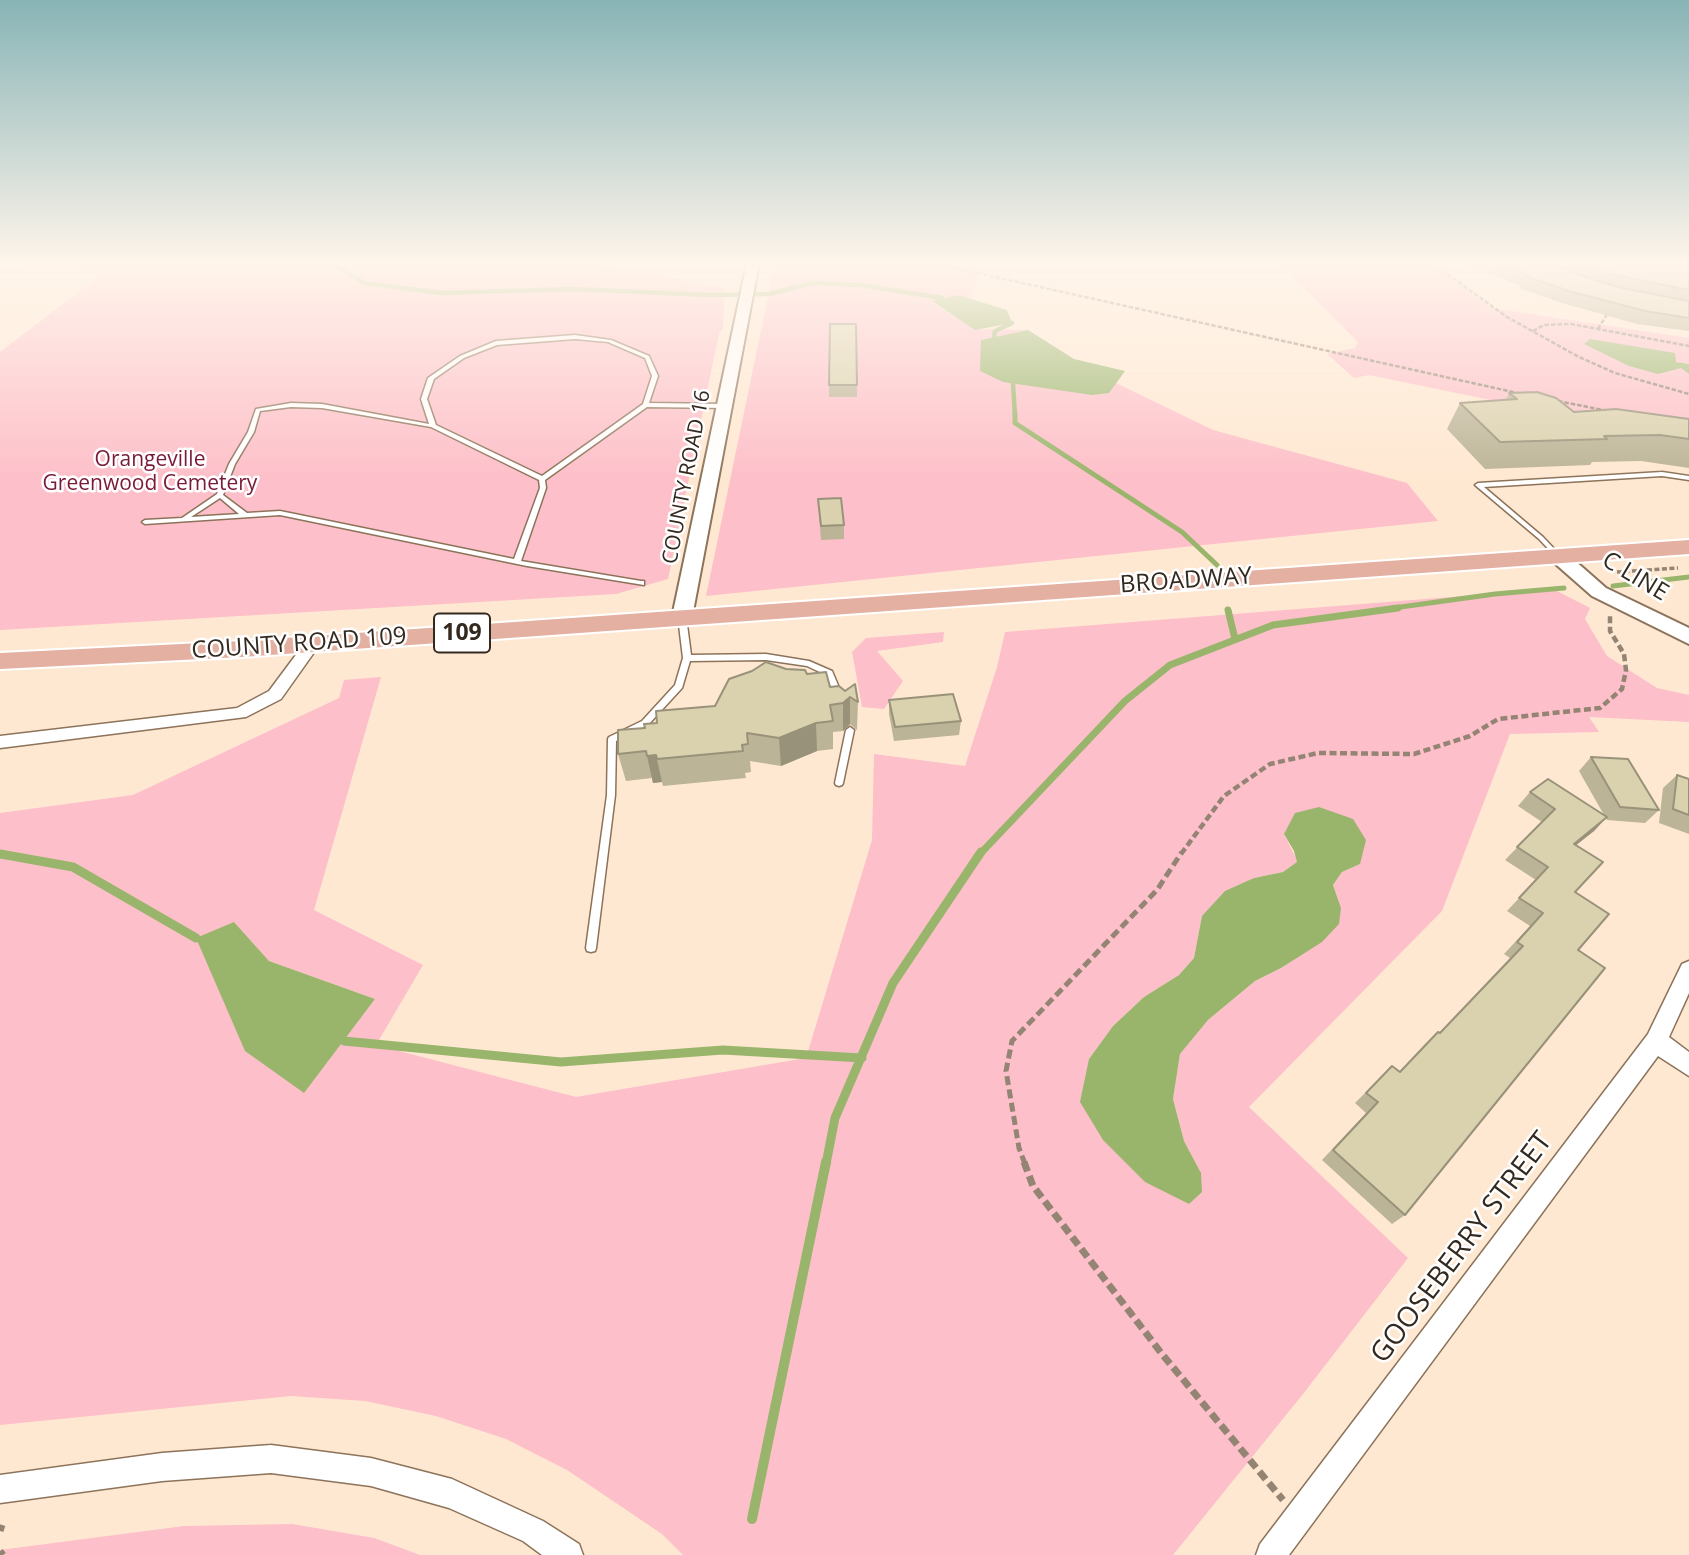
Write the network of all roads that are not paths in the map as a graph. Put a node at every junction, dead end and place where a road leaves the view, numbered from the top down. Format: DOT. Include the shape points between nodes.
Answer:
graph roads {
  1 [pos="739,336"];
  2 [pos="646,405"];
  3 [pos="725,406"];
  4 [pos="433,426"];
  5 [pos="1689,478"];
  6 [pos="542,479"];
  7 [pos="220,495"];
  8 [pos="246,515"];
  9 [pos="183,519"];
  10 [pos="145,522"];
  11 [pos="1558,556"];
  12 [pos="1687,557"];
  13 [pos="517,562"];
  14 [pos="641,583"];
  15 [pos="682,617"];
  16 [pos="1689,637"];
  17 [pos="312,644"];
  18 [pos="687,658"];
  19 [pos="0,661"];
  20 [pos="842,703"];
  21 [pos="850,730"];
  22 [pos="0,742"];
  23 [pos="839,783"];
  24 [pos="591,948"];
  25 [pos="1689,970"];
  26 [pos="1656,1041"];
  27 [pos="1689,1065"];
  28 [pos="0,1489"];
  29 [pos="568,1555"];
  30 [pos="1271,1555"];
  1 -- 3 [label="main road, COUNTY ROAD 16"];
  2 -- 3 [label="lane"];
  2 -- 4 [label="lane" via="655,376 647,357 608,341 575,337 496,343 461,357 431,379 424,399"];
  2 -- 6 [label="lane"];
  3 -- 15 [label="main road, COUNTY ROAD 16"];
  4 -- 6 [label="lane"];
  4 -- 7 [label="lane" via="322,406 258,410"];
  5 -- 11 [label="lane" via="1662,474 1478,485"];
  6 -- 13 [label="lane" via="543,488"];
  7 -- 8 [label="lane"];
  7 -- 9 [label="lane"];
  8 -- 9 [label="lane"];
  8 -- 13 [label="lane" via="280,513"];
  9 -- 10 [label="lane"];
  11 -- 12 [label="main road, BROADWAY"];
  11 -- 15 [label="main road, BROADWAY"];
  11 -- 16 [label="main road, C LINE" via="1599,592"];
  13 -- 14 [label="lane"];
  15 -- 17 [label="main road, COUNTY ROAD 109 / 109"];
  15 -- 18 [label="lane"];
  17 -- 19 [label="main road, COUNTY ROAD 109 / 109"];
  17 -- 22 [label="street" via="275,695 240,713"];
  18 -- 20 [label="lane" via="766,657 809,664 829,673"];
  18 -- 24 [label="lane" via="679,687 645,723 612,739 611,795"];
  21 -- 23 [label="lane"];
  25 -- 26 [label="street, GOOSEBERRY STREET"];
  26 -- 27 [label="street"];
  26 -- 30 [label="street, GOOSEBERRY STREET"];
  28 -- 29 [label="street" via="271,1458 371,1472 452,1494 533,1531"];
}
